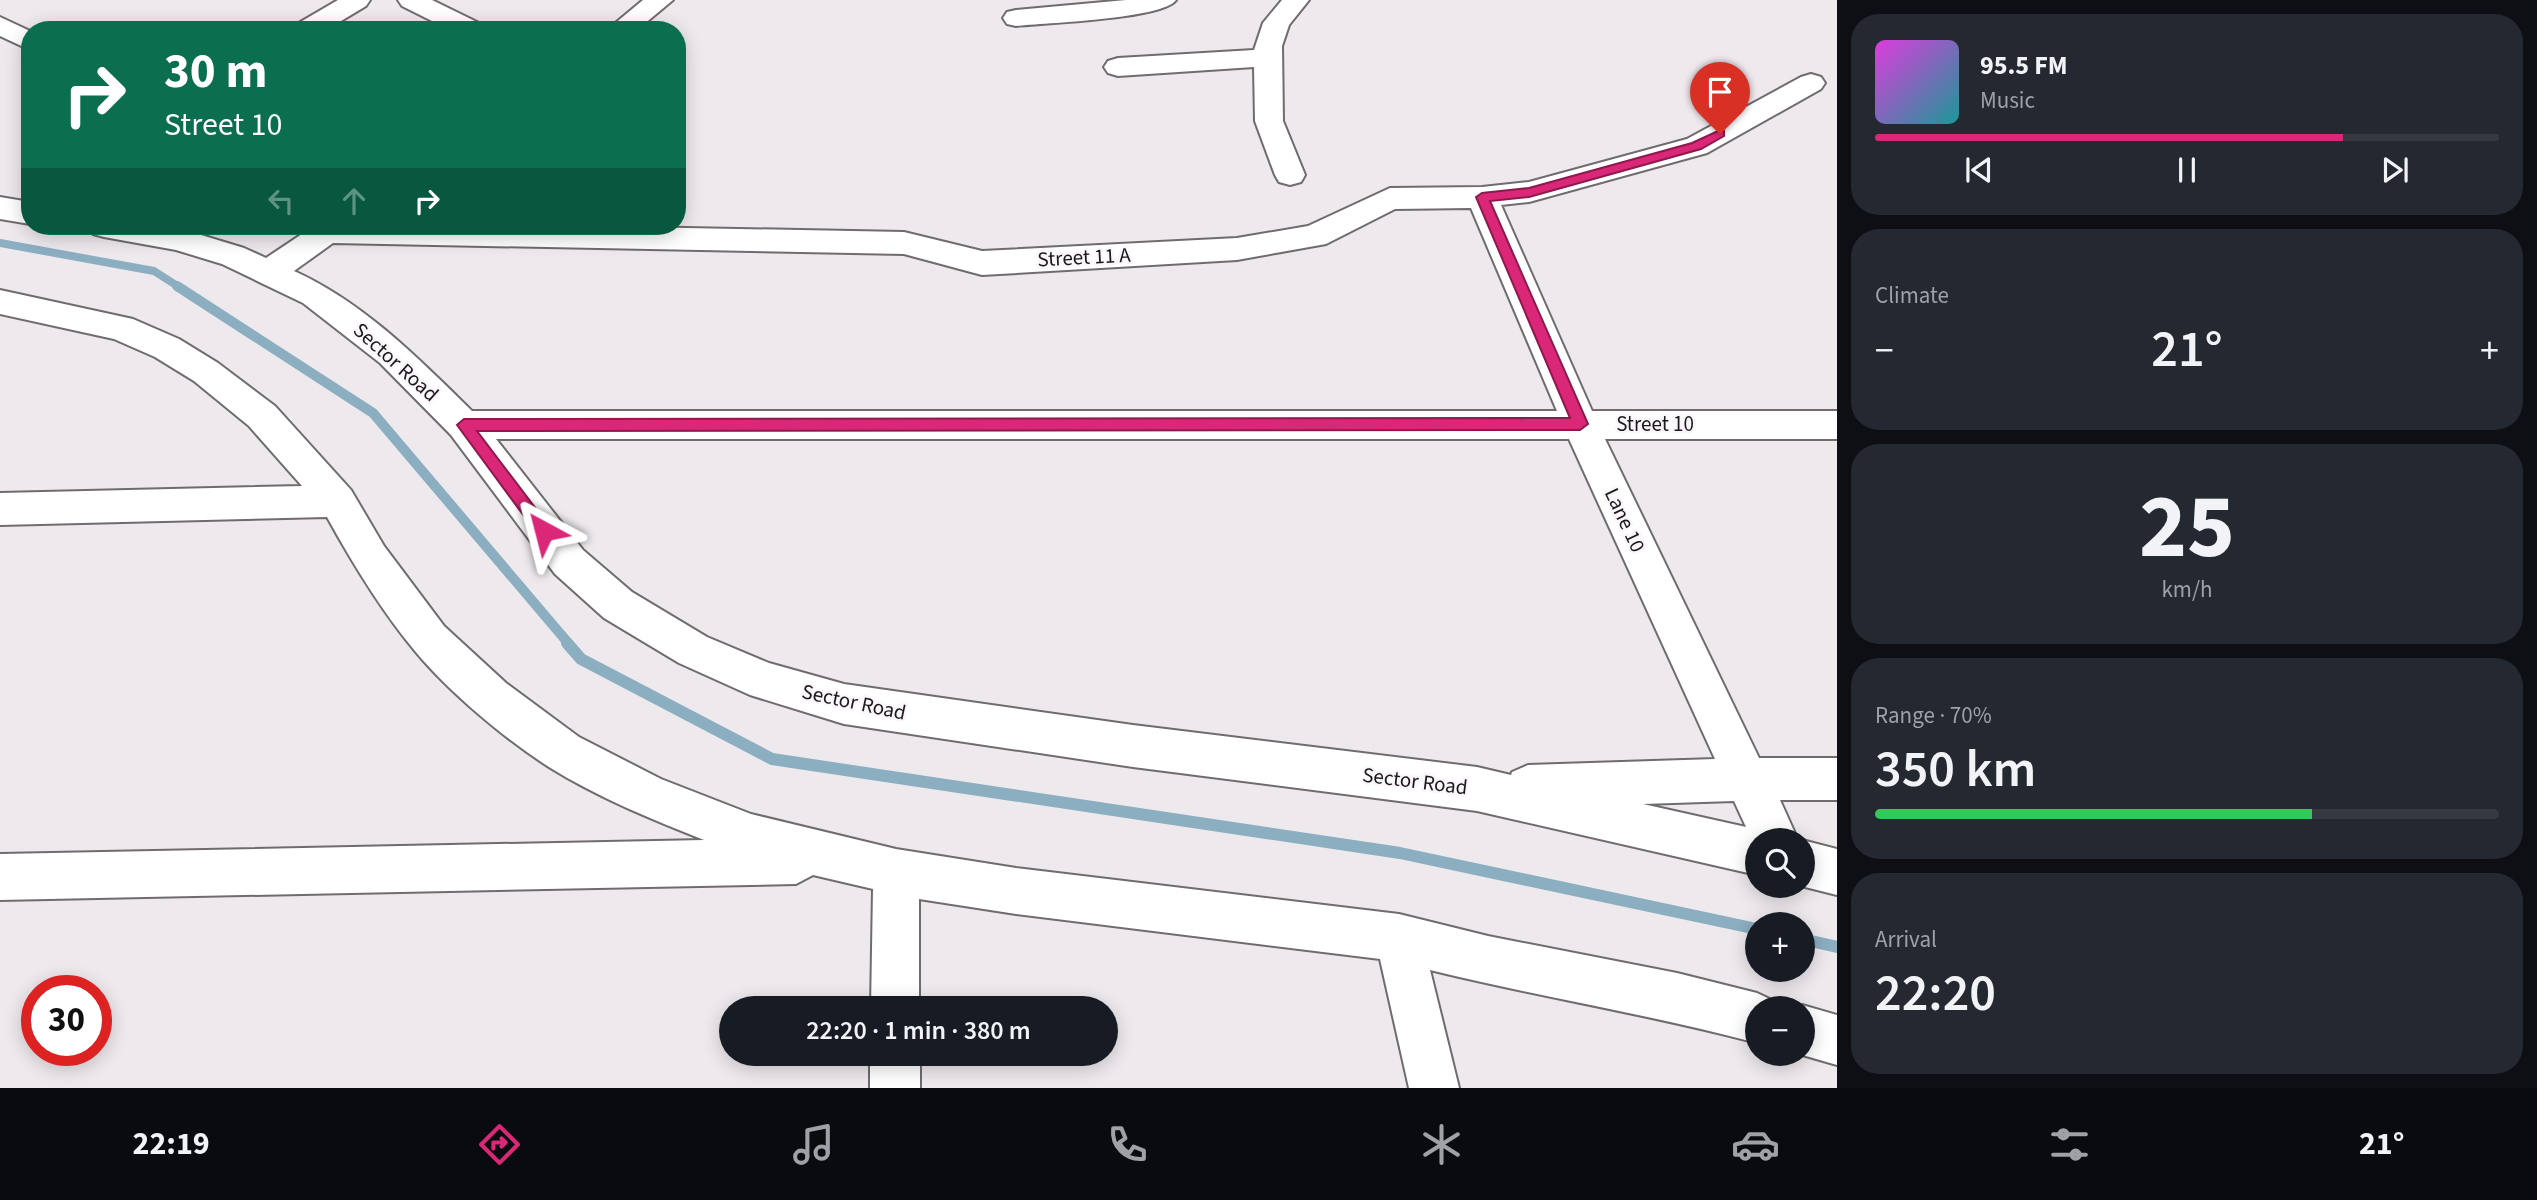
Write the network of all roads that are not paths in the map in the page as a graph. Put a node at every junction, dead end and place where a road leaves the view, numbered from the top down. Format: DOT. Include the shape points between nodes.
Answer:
graph roads {
  1 [pos="357,0"];
  2 [pos="411,0"];
  3 [pos="660,0"];
  4 [pos="1163,0"];
  5 [pos="1296,0"];
  6 [pos="1016,18"];
  7 [pos="322,21"];
  8 [pos="453,21"];
  9 [pos="632,21"];
  10 [pos="0,25"];
  11 [pos="21,37"];
  12 [pos="1268,58"];
  13 [pos="1118,67"];
  14 [pos="1811,83"];
  15 [pos="1290,175"];
  16 [pos="1482,197"];
  17 [pos="155,235"];
  18 [pos="323,235"];
  19 [pos="577,235"];
  20 [pos="267,273"];
  21 [pos="0,302"];
  22 [pos="1837,398"];
  23 [pos="1580,424"];
  24 [pos="464,425"];
  25 [pos="1821,425"];
  26 [pos="338,501"];
  27 [pos="0,509"];
  28 [pos="1746,779"];
  29 [pos="1837,779"];
  30 [pos="1477,789"];
  31 [pos="1769,828"];
  32 [pos="1745,849"];
  33 [pos="840,860"];
  34 [pos="1815,866"];
  35 [pos="896,872"];
  36 [pos="1837,872"];
  37 [pos="0,877"];
  38 [pos="1399,938"];
  39 [pos="895,996"];
  40 [pos="1745,1015"];
  41 [pos="1815,1034"];
  42 [pos="1837,1040"];
  43 [pos="895,1066"];
  44 [pos="895,1088"];
  45 [pos="1434,1088"];
  1 -- 7 [label="street"];
  2 -- 8 [label="street"];
  3 -- 9 [label="street"];
  4 -- 6 [label="street" via="1147,6"];
  5 -- 12 [label="street" via="1276,23"];
  10 -- 11 [label="street"];
  12 -- 13 [label="street"];
  12 -- 15 [label="street" via="1269,121"];
  14 -- 16 [label="street, Street 11 A" via="1697,146 1529,192"];
  16 -- 19 [label="street, Street 11 A" via="1390,199 1315,236 1237,249 982,263 904,243"];
  16 -- 23 [label="street, Lane 10"];
  17 -- 20 [label="street, Sector Road" via="233,256"];
  18 -- 20 [label="street"];
  20 -- 24 [label="street, Sector Road" via="315,294 392,354"];
  21 -- 26 [label="street" via="121,328 167,348 262,416"];
  22 -- 25 [label="street" via="1825,403"];
  23 -- 24 [label="street, Street 10"];
  23 -- 25 [label="street, Street 10"];
  23 -- 28 [label="street, Lane 10"];
  24 -- 30 [label="street, Sector Road" via="569,562 618,605 693,650 765,681 844,704"];
  26 -- 27 [label="street"];
  26 -- 33 [label="street" via="370,558 430,639 491,697 564,752 647,795 751,837"];
  28 -- 29 [label="street"];
  28 -- 30 [label="street"];
  28 -- 31 [label="street, Lane 10"];
  30 -- 32 [label="street, Sector Road"];
  33 -- 35 [label="street"];
  33 -- 37 [label="street"];
  34 -- 36 [label="street"];
  35 -- 38 [label="street"];
  35 -- 39 [label="street"];
  38 -- 40 [label="street"];
  38 -- 45 [label="street"];
  41 -- 42 [label="street"];
  43 -- 44 [label="street"];
}
